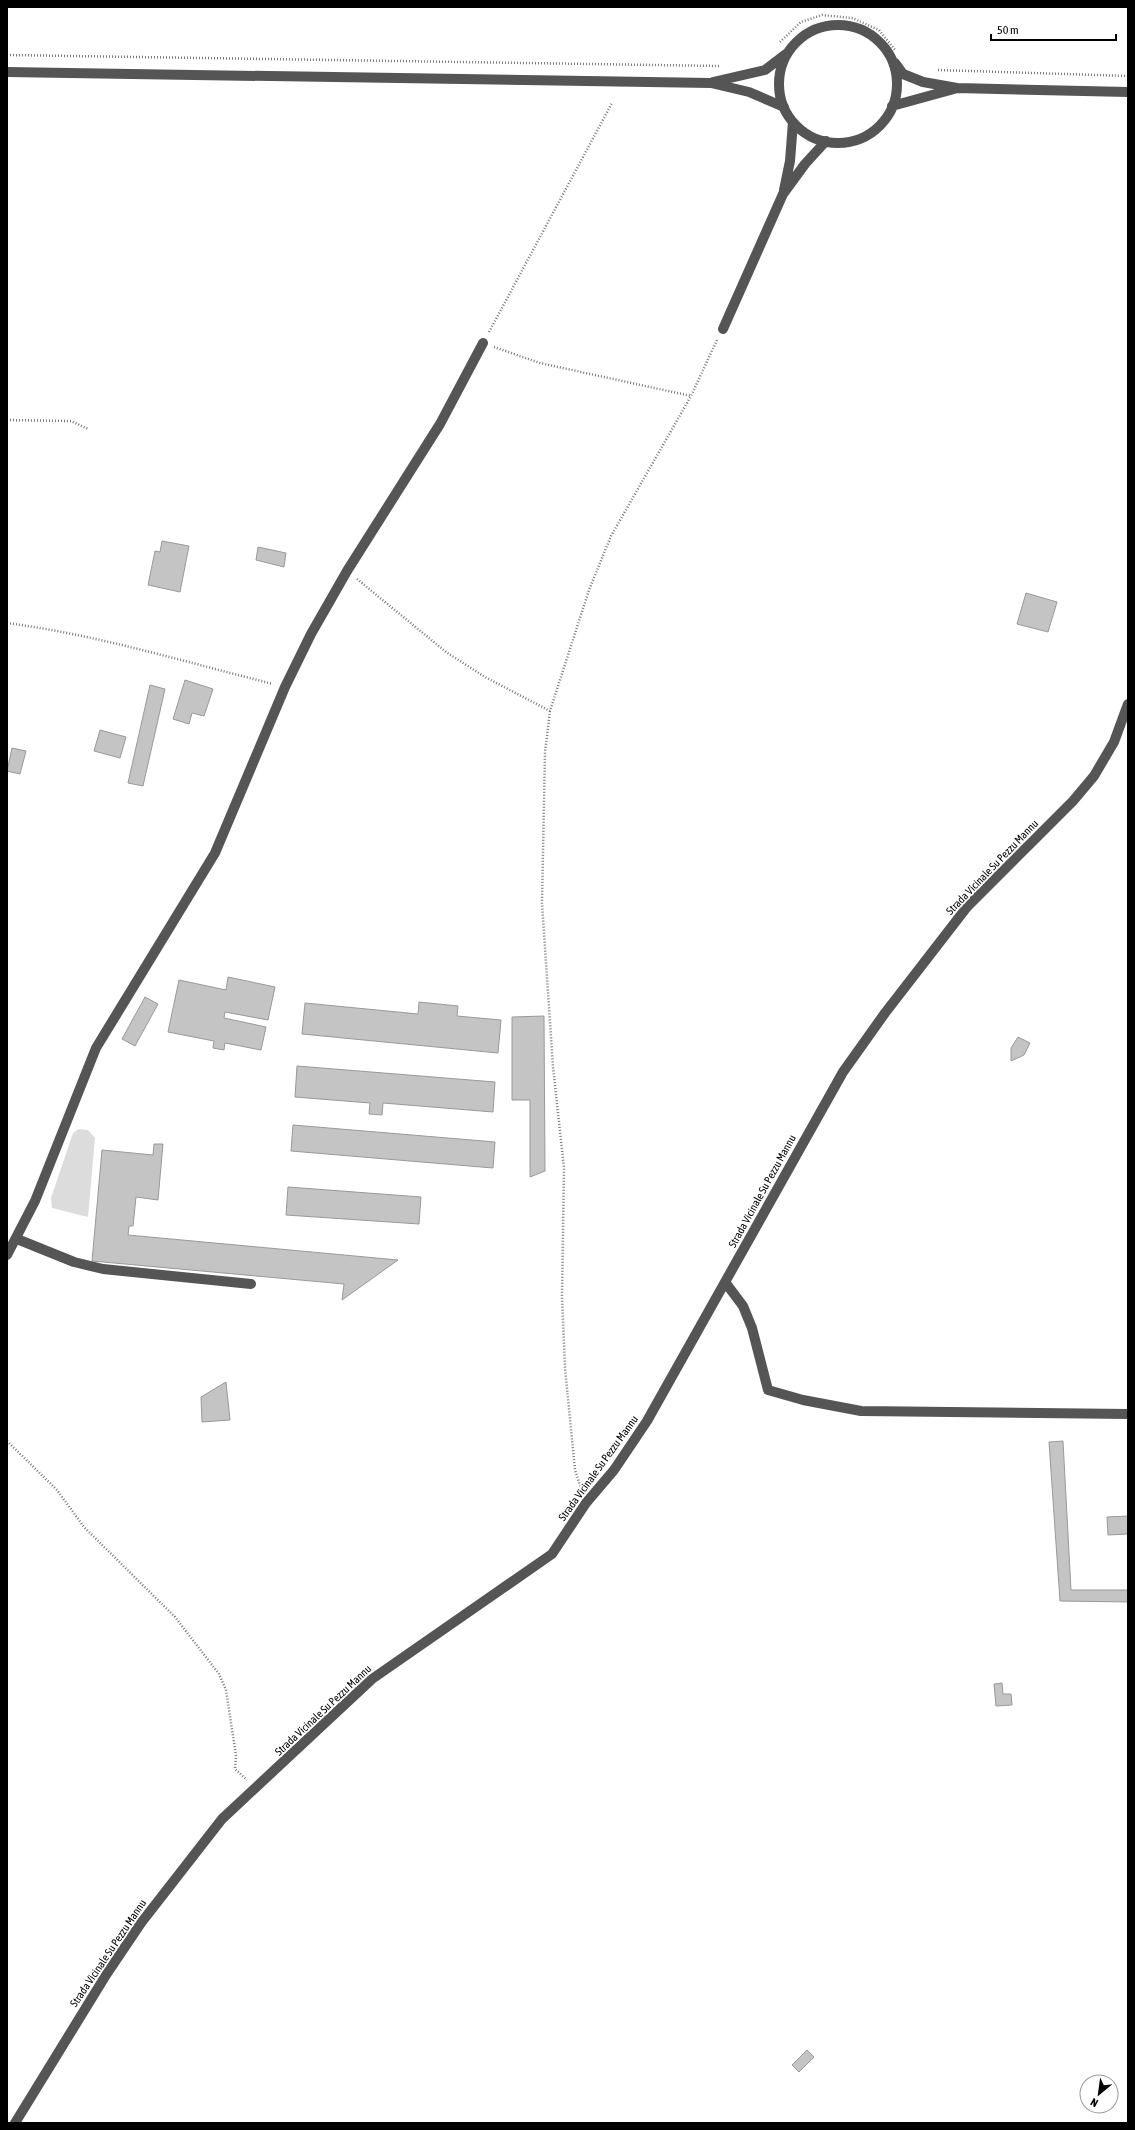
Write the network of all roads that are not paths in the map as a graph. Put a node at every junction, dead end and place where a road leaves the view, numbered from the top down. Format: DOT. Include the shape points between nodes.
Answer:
graph roads {
  1 [pos="787,53"];
  2 [pos="895,57"];
  3 [pos="7,72"];
  4 [pos="711,83"];
  5 [pos="957,88"];
  6 [pos="1128,92"];
  7 [pos="892,106"];
  8 [pos="784,107"];
  9 [pos="793,122"];
  10 [pos="826,141"];
  11 [pos="783,194"];
  12 [pos="722,329"];
  13 [pos="483,343"];
  14 [pos="1128,704"];
  15 [pos="17,1239"];
  16 [pos="7,1255"];
  17 [pos="725,1282"];
  18 [pos="251,1284"];
  19 [pos="1128,1414"];
  20 [pos="15,2123"];
  1 -- 2 [label="street" via="798,40 812,31 828,26 845,25 875,38"];
  1 -- 4 [label="street" via="765,70"];
  1 -- 8 [label="street" via="779,80"];
  2 -- 5 [label="street" via="903,74 923,82"];
  2 -- 7 [label="street" via="897,82"];
  3 -- 4 [label="street"];
  4 -- 8 [label="street" via="749,92"];
  5 -- 6 [label="street"];
  5 -- 7 [label="street"];
  7 -- 10 [label="street" via="884,120 865,136 842,142"];
  8 -- 9 [label="street"];
  9 -- 10 [label="street" via="811,136"];
  9 -- 11 [label="street" via="790,161"];
  10 -- 11 [label="street"];
  11 -- 12 [label="street"];
  13 -- 15 [label="street" via="440,424 347,571 311,634 285,687 215,853 96,1048 35,1201"];
  14 -- 17 [label="street, Strada Vicinale Su Pezzu Mannu" via="1114,742 1094,776 1073,802 967,907 843,1072"];
  15 -- 16 [label="street"];
  15 -- 18 [label="street" via="74,1262 103,1269"];
  17 -- 19 [label="street" via="743,1306 752,1328 768,1390 802,1400 861,1410"];
  17 -- 20 [label="street, Strada Vicinale Su Pezzu Mannu" via="647,1421 552,1554 372,1679 222,1819 141,1923 106,1974"];
}
